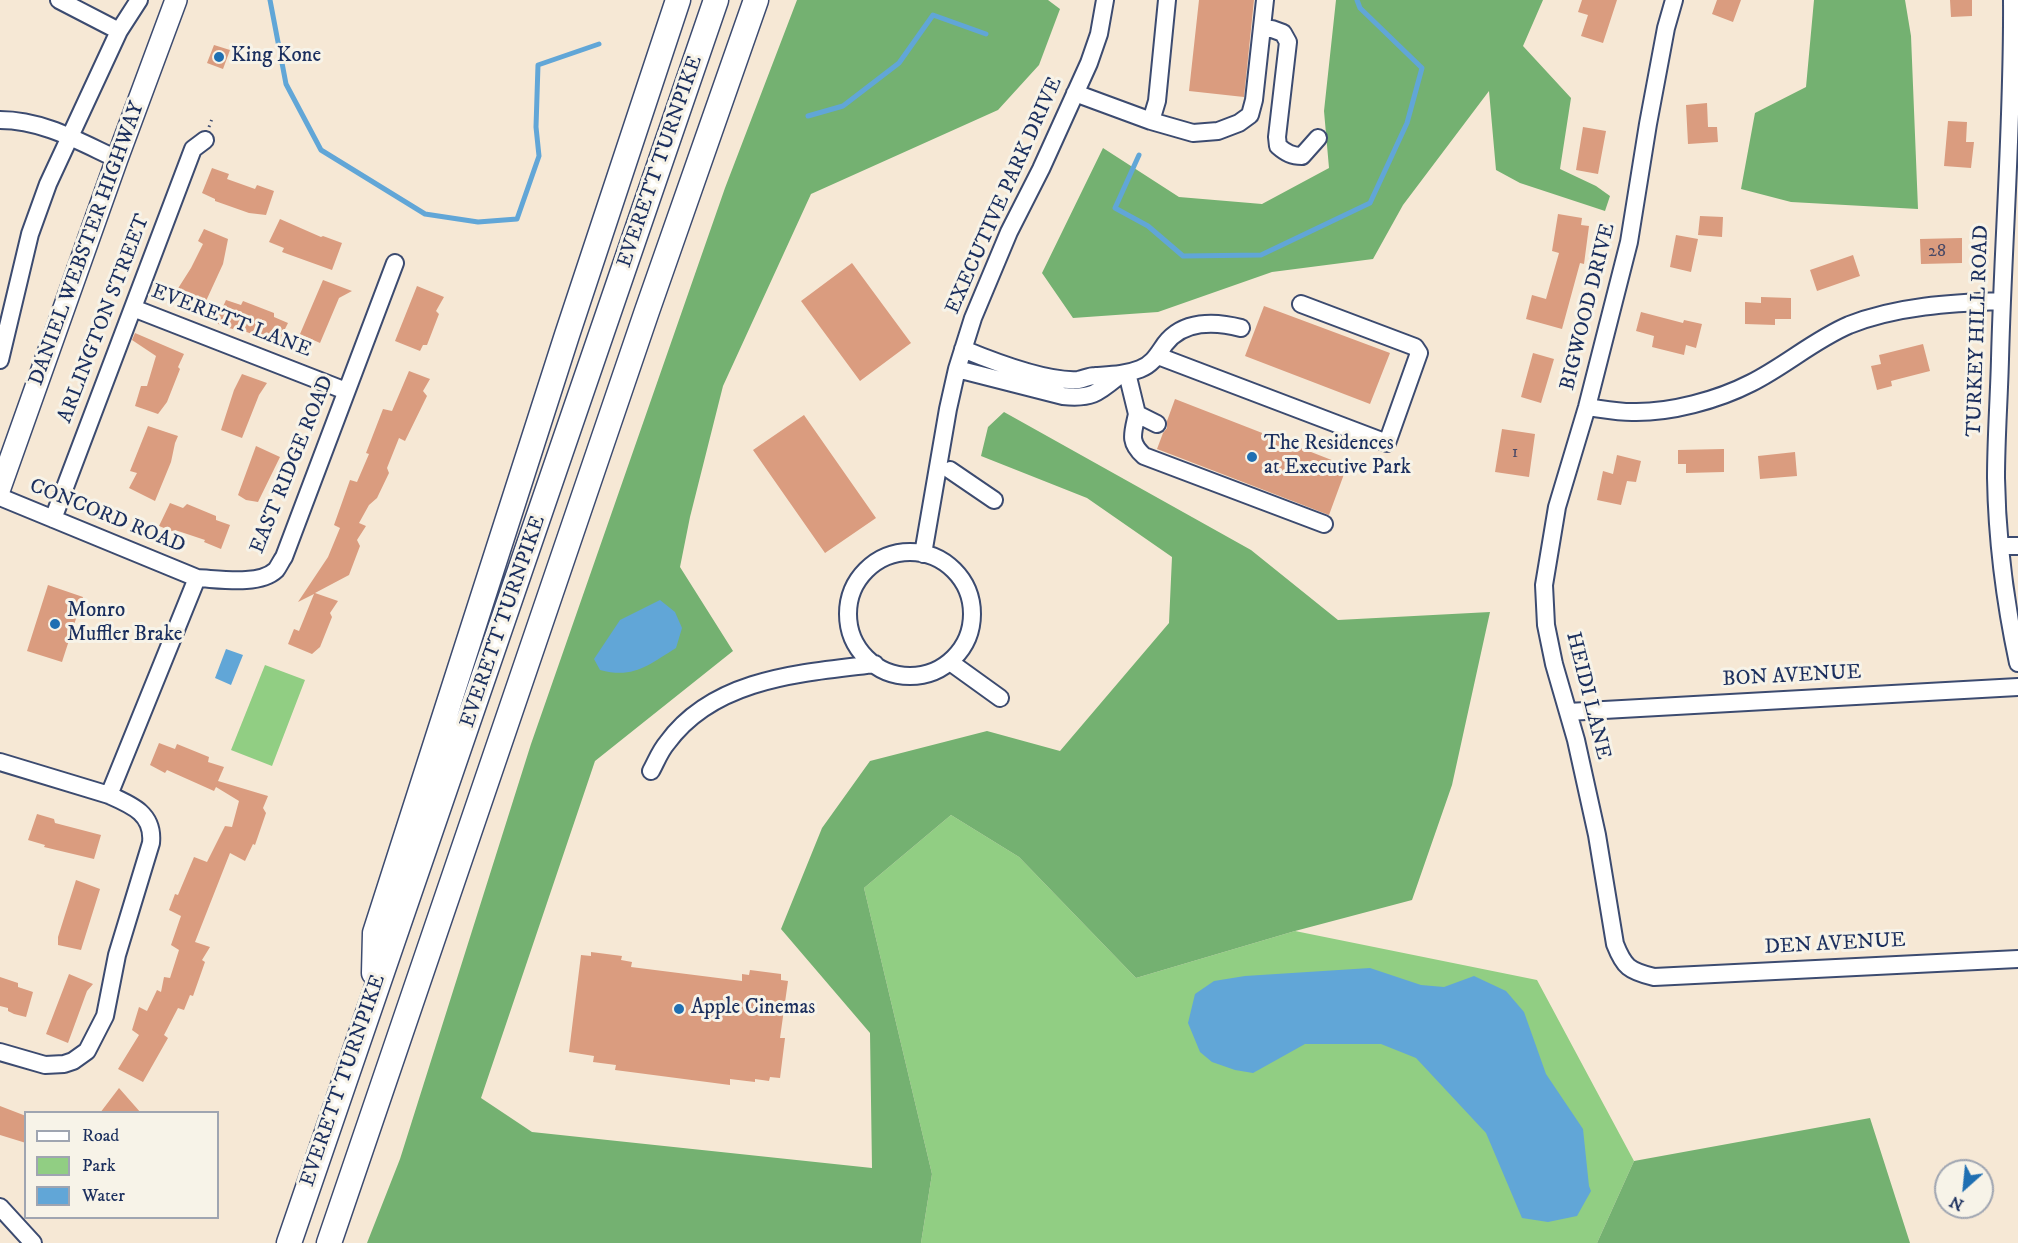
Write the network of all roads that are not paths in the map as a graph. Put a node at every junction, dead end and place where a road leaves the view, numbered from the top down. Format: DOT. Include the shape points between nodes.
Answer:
graph roads {
  1 [pos="59,0"];
  2 [pos="139,0"];
  3 [pos="176,0"];
  4 [pos="678,0"];
  5 [pos="716,0"];
  6 [pos="756,0"];
  7 [pos="1105,0"];
  8 [pos="1167,0"];
  9 [pos="1265,0"];
  10 [pos="1674,0"];
  11 [pos="2012,0"];
  12 [pos="1262,29"];
  13 [pos="119,31"];
  14 [pos="1075,93"];
  15 [pos="0,120"];
  16 [pos="1151,121"];
  17 [pos="69,136"];
  18 [pos="1318,138"];
  19 [pos="205,140"];
  20 [pos="117,159"];
  21 [pos="395,263"];
  22 [pos="2002,302"];
  23 [pos="1301,304"];
  24 [pos="133,308"];
  25 [pos="1241,328"];
  26 [pos="963,349"];
  27 [pos="1158,356"];
  28 [pos="0,360"];
  29 [pos="957,369"];
  30 [pos="1123,374"];
  31 [pos="346,391"];
  32 [pos="1587,407"];
  33 [pos="1137,414"];
  34 [pos="1157,424"];
  35 [pos="950,470"];
  36 [pos="0,488"];
  37 [pos="0,498"];
  38 [pos="994,500"];
  39 [pos="53,519"];
  40 [pos="1324,524"];
  41 [pos="2000,546"];
  42 [pos="2018,546"];
  43 [pos="923,554"];
  44 [pos="197,578"];
  45 [pos="950,662"];
  46 [pos="2018,663"];
  47 [pos="875,664"];
  48 [pos="2018,687"];
  49 [pos="1000,698"];
  50 [pos="1568,712"];
  51 [pos="0,762"];
  52 [pos="651,771"];
  53 [pos="109,795"];
  54 [pos="2018,959"];
  55 [pos="1653,976"];
  56 [pos="373,997"];
  57 [pos="0,1052"];
  58 [pos="0,1207"];
  59 [pos="33,1243"];
  60 [pos="289,1243"];
  61 [pos="329,1243"];
  1 -- 13 [label="street"];
  2 -- 13 [label="street"];
  3 -- 20 [label="main road, DANIEL WEBSTER HIGHWAY"];
  4 -- 56 [label="highway" via="375,933"];
  5 -- 56 [label="highway, EVERETT TURNPIKE"];
  6 -- 61 [label="highway, EVERETT TURNPIKE"];
  7 -- 14 [label="street, EXECUTIVE PARK DRIVE" via="1099,34"];
  8 -- 16 [label="street" via="1157,101"];
  9 -- 12 [label="street"];
  10 -- 32 [label="street, BIGWOOD DRIVE" via="1629,242"];
  11 -- 22 [label="street, TURKEY HILL ROAD" via="2013,71"];
  12 -- 16 [label="street" via="1250,115 1218,131 1193,134"];
  12 -- 18 [label="street" via="1283,33 1287,42 1278,146 1285,153 1302,156"];
  13 -- 17 [label="street"];
  14 -- 16 [label="street"];
  14 -- 26 [label="street, EXECUTIVE PARK DRIVE" via="989,277"];
  15 -- 17 [label="street" via="31,124"];
  17 -- 20 [label="street"];
  17 -- 28 [label="street" via="30,234"];
  19 -- 24 [label="street, ARLINGTON STREET" via="193,149"];
  20 -- 36 [label="main road, DANIEL WEBSTER HIGHWAY"];
  21 -- 31 [label="street, EAST RIDGE ROAD"];
  22 -- 32 [label="street, BIGWOOD DRIVE" via="1911,309 1868,318 1816,343 1752,383 1697,402 1655,411"];
  22 -- 41 [label="street, TURKEY HILL ROAD" via="1996,477"];
  23 -- 27 [label="street" via="1415,347 1419,353 1387,443"];
  24 -- 31 [label="street, EVERETT LANE"];
  24 -- 39 [label="street, ARLINGTON STREET"];
  25 -- 27 [label="street" via="1227,324 1191,325 1172,336"];
  26 -- 29 [label="street, EXECUTIVE PARK DRIVE"];
  26 -- 30 [label="street" via="1060,379"];
  27 -- 30 [label="street" via="1150,365"];
  29 -- 30 [label="street" via="1072,397 1097,393"];
  29 -- 43 [label="street, EXECUTIVE PARK DRIVE"];
  30 -- 33 [label="street"];
  31 -- 44 [label="street, EAST RIDGE ROAD" via="277,569 250,580"];
  32 -- 50 [label="street, HEIDI LANE" via="1557,507 1544,585 1546,625"];
  33 -- 34 [label="street"];
  33 -- 40 [label="street" via="1133,439 1135,448 1144,456"];
  35 -- 38 [label="street"];
  37 -- 39 [label="street, CONCORD ROAD"];
  39 -- 44 [label="street, CONCORD ROAD"];
  41 -- 42 [label="street"];
  41 -- 46 [label="street, TURKEY HILL ROAD"];
  43 -- 45 [label="street" via="940,560 956,573 970,599 970,628 963,647"];
  43 -- 47 [label="street" via="897,554 881,560 867,570 852,592 850,629 859,649"];
  44 -- 53 [label="street"];
  45 -- 47 [label="street" via="912,676 886,671"];
  45 -- 49 [label="street"];
  47 -- 52 [label="street" via="783,677 728,694 683,724"];
  48 -- 50 [label="street, BON AVENUE"];
  50 -- 55 [label="street, HEIDI LANE" via="1597,835 1615,944 1621,960 1635,973"];
  51 -- 53 [label="street"];
  53 -- 57 [label="street" via="144,816 152,833 117,956 105,1016 87,1051 73,1061 45,1065"];
  54 -- 55 [label="street, DEN AVENUE"];
  56 -- 60 [label="highway, EVERETT TURNPIKE"];
  58 -- 59 [label="street"];
}
